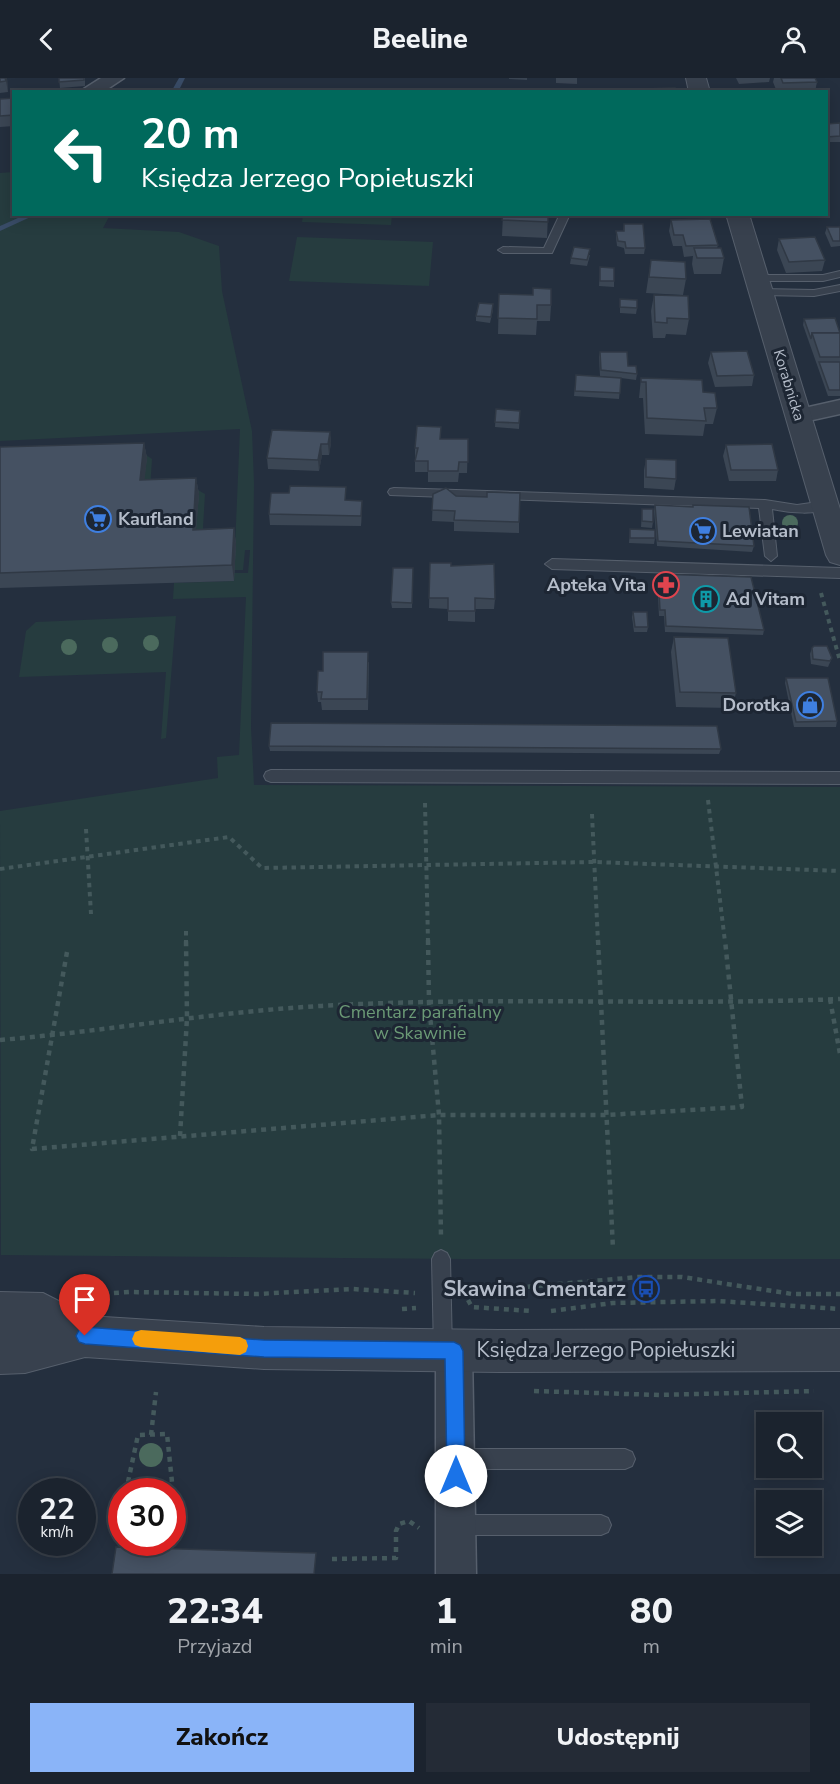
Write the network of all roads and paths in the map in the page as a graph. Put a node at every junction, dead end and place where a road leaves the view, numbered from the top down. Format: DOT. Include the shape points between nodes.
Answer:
graph roads {
  1 [pos="115,78"];
  2 [pos="92,90"];
  3 [pos="564,216"];
  4 [pos="738,216"];
  5 [pos="503,250"];
  6 [pos="840,274"];
  7 [pos="759,285"];
  8 [pos="840,288"];
  9 [pos="840,407"];
  10 [pos="799,416"];
  11 [pos="394,492"];
  12 [pos="765,504"];
  13 [pos="825,505"];
  14 [pos="840,555"];
  15 [pos="771,556"];
  16 [pos="552,564"];
  17 [pos="840,573"];
  18 [pos="271,776"];
  19 [pos="840,778"];
  20 [pos="708,799"];
  21 [pos="425,803"];
  22 [pos="592,814"];
  23 [pos="86,829"];
  24 [pos="88,857"];
  25 [pos="595,862"];
  26 [pos="426,866"];
  27 [pos="717,867"];
  28 [pos="0,869"];
  29 [pos="840,872"];
  30 [pos="91,914"];
  31 [pos="186,930"];
  32 [pos="67,952"];
  33 [pos="830,999"];
  34 [pos="840,999"];
  35 [pos="732,1001"];
  36 [pos="603,1002"];
  37 [pos="429,1003"];
  38 [pos="187,1018"];
  39 [pos="52,1036"];
  40 [pos="0,1040"];
  41 [pos="840,1054"];
  42 [pos="439,1115"];
  43 [pos="606,1115"];
  44 [pos="180,1136"];
  45 [pos="613,1249"];
  46 [pos="441,1259"];
  47 [pos="472,1307"];
  48 [pos="840,1309"];
  49 [pos="0,1313"];
  50 [pos="85,1336"];
  51 [pos="449,1350"];
  52 [pos="840,1350"];
  53 [pos="0,1353"];
  54 [pos="823,1390"];
  55 [pos="523,1391"];
  56 [pos="156,1392"];
  57 [pos="151,1435"];
  58 [pos="456,1459"];
  59 [pos="625,1459"];
  60 [pos="129,1478"];
  61 [pos="172,1478"];
  62 [pos="601,1525"];
  63 [pos="440,1529"];
  64 [pos="332,1559"];
  65 [pos="456,1574"];
  1 -- 2 [label="street"];
  3 -- 5 [label="lane" via="548,251"];
  4 -- 7 [label="street, Korabnicka"];
  6 -- 7 [label="lane"];
  7 -- 8 [label="lane" via="814,293"];
  7 -- 10 [label="street, Korabnicka"];
  9 -- 10 [label="street"];
  10 -- 13 [label="street, Korabnicka"];
  11 -- 12 [label="lane"];
  12 -- 13 [label="lane" via="797,508"];
  12 -- 15 [label="lane"];
  13 -- 14 [label="street, Korabnicka"];
  16 -- 17 [label="lane"];
  18 -- 19 [label="lane"];
  20 -- 27 [label="path"];
  21 -- 26 [label="path"];
  22 -- 25 [label="path"];
  23 -- 24 [label="path"];
  24 -- 26 [label="path" via="229,837 262,868"];
  24 -- 28 [label="path"];
  24 -- 30 [label="path"];
  25 -- 26 [label="path"];
  25 -- 27 [label="path"];
  25 -- 36 [label="path"];
  26 -- 37 [label="path"];
  27 -- 29 [label="path"];
  27 -- 35 [label="path"];
  31 -- 38 [label="path"];
  32 -- 39 [label="path"];
  33 -- 34 [label="path"];
  33 -- 35 [label="path"];
  33 -- 41 [label="path"];
  35 -- 36 [label="path"];
  35 -- 43 [label="path" via="742,1107"];
  36 -- 37 [label="path"];
  36 -- 43 [label="path"];
  37 -- 38 [label="path" via="319,1006"];
  37 -- 42 [label="path"];
  38 -- 39 [label="path"];
  38 -- 44 [label="path"];
  39 -- 40 [label="path"];
  39 -- 44 [label="path" via="32,1149"];
  42 -- 43 [label="path"];
  42 -- 44 [label="path"];
  42 -- 46 [label="path"];
  43 -- 45 [label="path"];
  46 -- 51 [label="lane"];
  47 -- 48 [label="path" via="541,1312 613,1303 718,1301"];
  49 -- 50 [label="street, Księdza Jerzego Popiełuszki" via="43,1314"];
  50 -- 51 [label="street, Księdza Jerzego Popiełuszki" via="264,1348"];
  50 -- 53 [label="street, Księdza Jerzego Popiełuszki" via="25,1352"];
  51 -- 52 [label="street, Księdza Jerzego Popiełuszki"];
  51 -- 58 [label="street"];
  54 -- 55 [label="path" via="659,1395"];
  56 -- 57 [label="path"];
  57 -- 60 [label="path" via="138,1435"];
  57 -- 61 [label="path" via="167,1434"];
  58 -- 59 [label="lane"];
  58 -- 63 [label="street"];
  62 -- 63 [label="lane"];
  63 -- 64 [label="path" via="410,1521 399,1524 396,1558"];
  63 -- 65 [label="street"];
}
